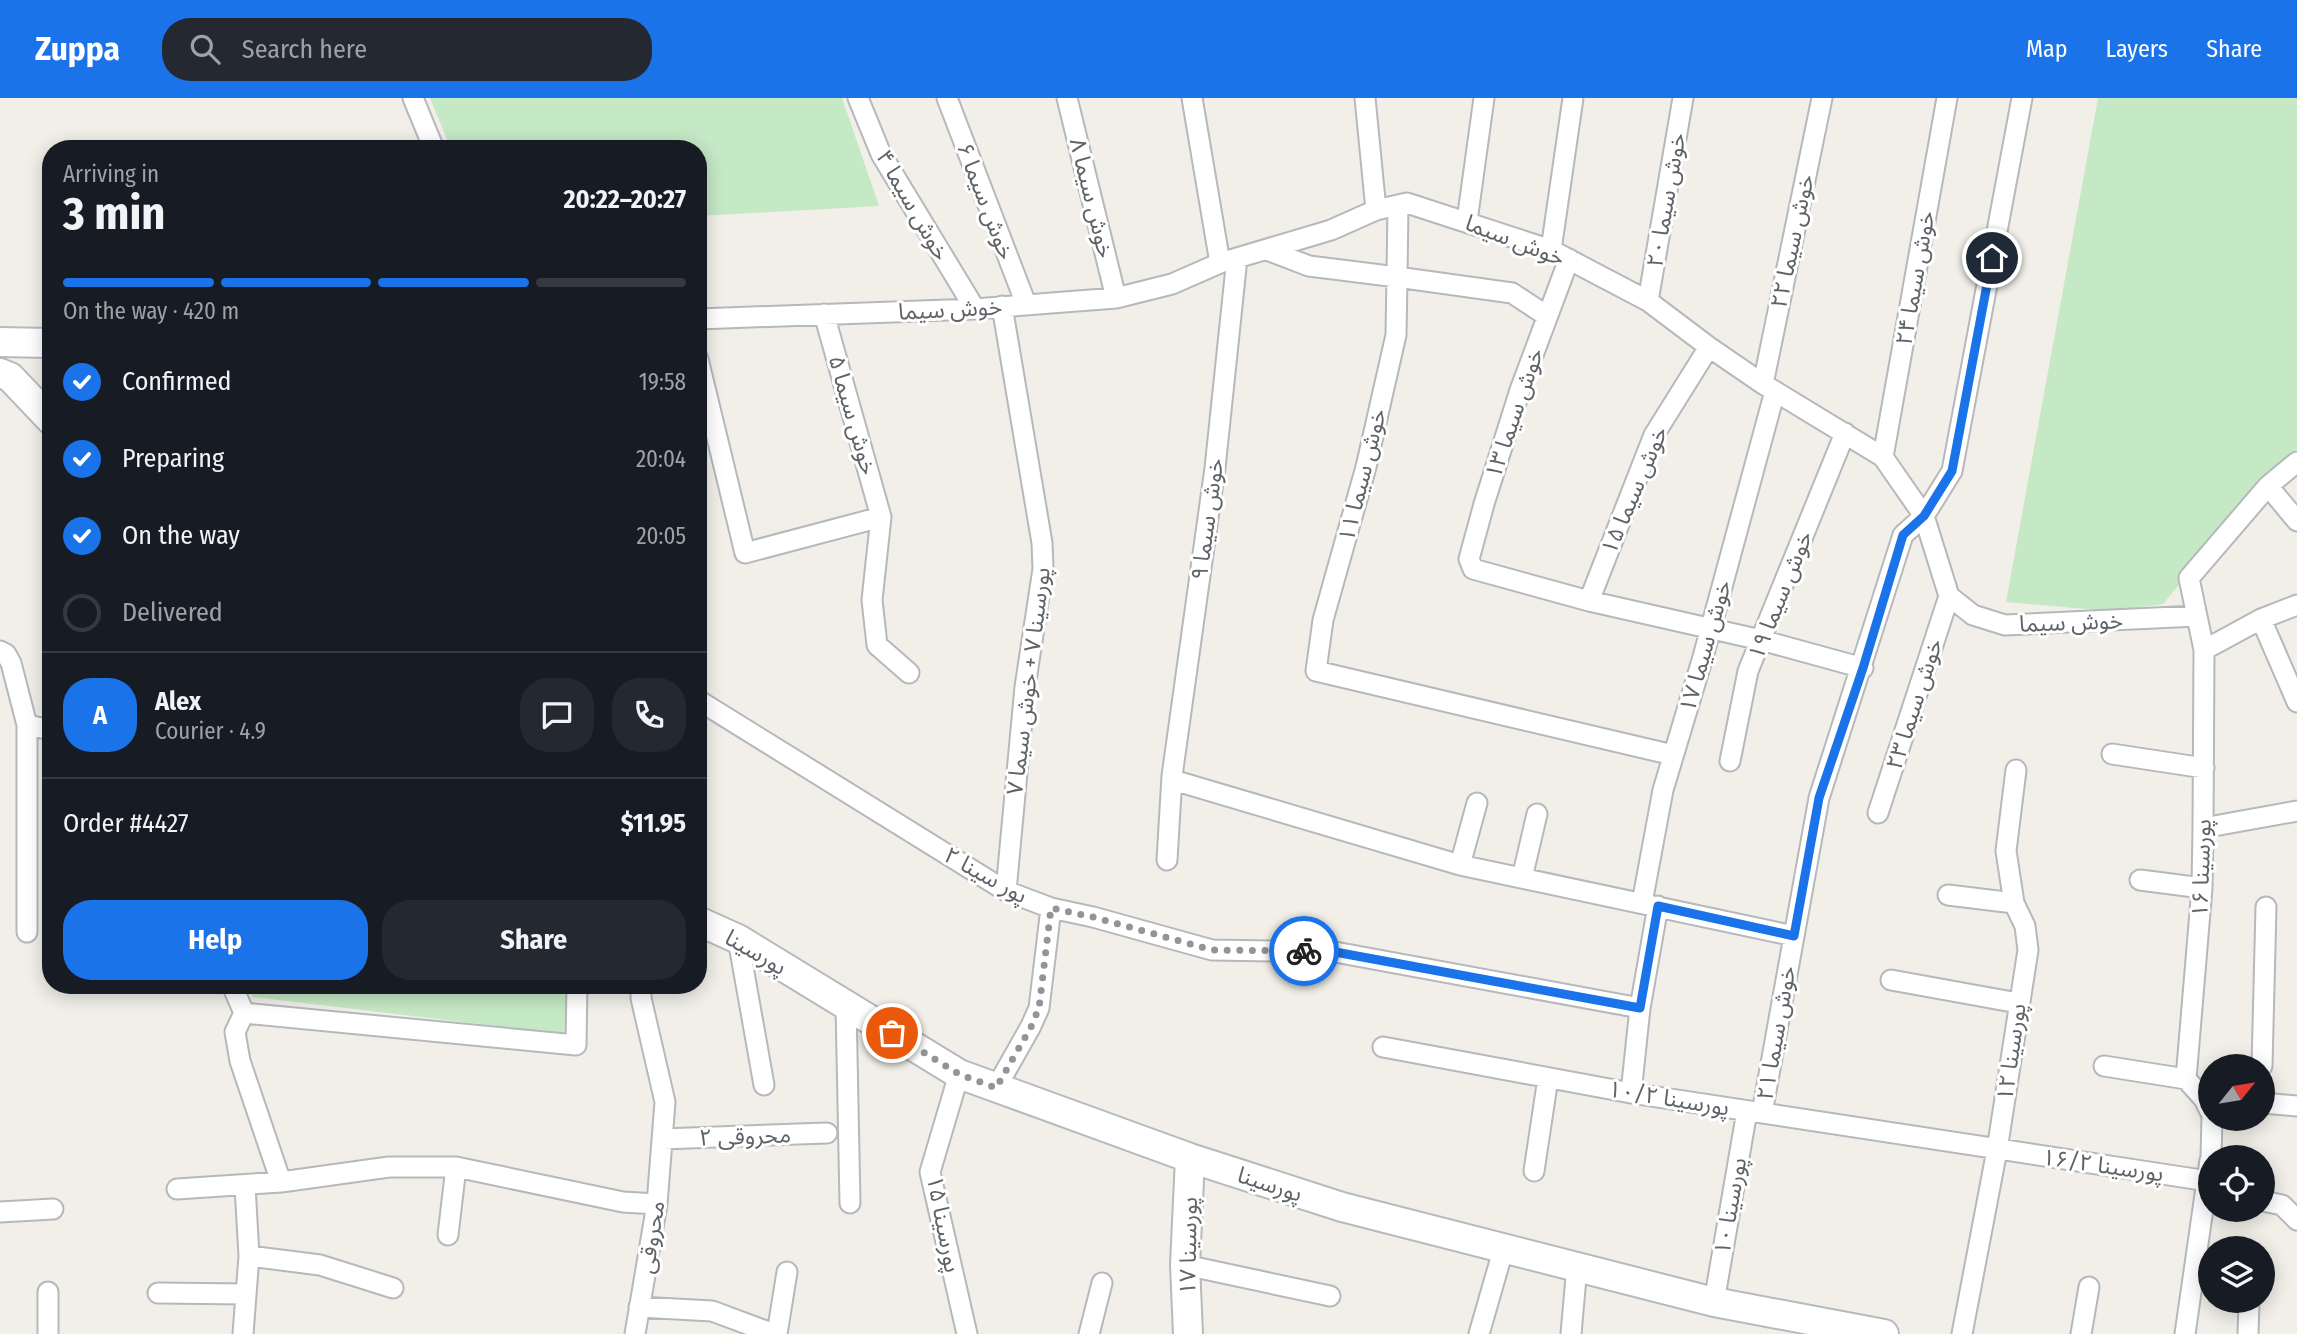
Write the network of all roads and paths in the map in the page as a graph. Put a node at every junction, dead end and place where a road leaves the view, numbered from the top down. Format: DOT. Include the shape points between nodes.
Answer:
graph roads {
  1 [pos="413,98"];
  2 [pos="858,98"];
  3 [pos="947,98"];
  4 [pos="1067,98"];
  5 [pos="1192,98"];
  6 [pos="1366,98"];
  7 [pos="1485,98"];
  8 [pos="1573,98"];
  9 [pos="1683,98"];
  10 [pos="1822,98"];
  11 [pos="1947,98"];
  12 [pos="2022,98"];
  13 [pos="430,140"];
  14 [pos="1398,205"];
  15 [pos="1376,210"];
  16 [pos="1467,221"];
  17 [pos="1267,250"];
  18 [pos="1551,250"];
  19 [pos="1229,260"];
  20 [pos="1569,260"];
  21 [pos="1397,278"];
  22 [pos="1116,298"];
  23 [pos="1648,302"];
  24 [pos="1026,304"];
  25 [pos="1002,306"];
  26 [pos="975,309"];
  27 [pos="824,314"];
  28 [pos="1548,316"];
  29 [pos="707,319"];
  30 [pos="8,343"];
  31 [pos="42,343"];
  32 [pos="1709,347"];
  33 [pos="5,375"];
  34 [pos="1769,387"];
  35 [pos="707,396"];
  36 [pos="42,411"];
  37 [pos="1845,433"];
  38 [pos="1883,457"];
  39 [pos="2297,461"];
  40 [pos="2268,486"];
  41 [pos="881,516"];
  42 [pos="1924,516"];
  43 [pos="2297,521"];
  44 [pos="1949,596"];
  45 [pos="1589,601"];
  46 [pos="2297,605"];
  47 [pos="2197,616"];
  48 [pos="2261,619"];
  49 [pos="1710,629"];
  50 [pos="1761,640"];
  51 [pos="2204,650"];
  52 [pos="0,651"];
  53 [pos="1863,668"];
  54 [pos="909,673"];
  55 [pos="2297,702"];
  56 [pos="707,706"];
  57 [pos="27,725"];
  58 [pos="42,728"];
  59 [pos="2112,754"];
  60 [pos="1673,755"];
  61 [pos="1730,761"];
  62 [pos="2204,768"];
  63 [pos="2017,771"];
  64 [pos="1173,780"];
  65 [pos="1477,803"];
  66 [pos="2297,811"];
  67 [pos="1878,813"];
  68 [pos="1537,814"];
  69 [pos="2203,828"];
  70 [pos="1167,860"];
  71 [pos="1461,865"];
  72 [pos="1522,878"];
  73 [pos="2140,880"];
  74 [pos="2202,888"];
  75 [pos="1006,891"];
  76 [pos="1948,895"];
  77 [pos="2014,903"];
  78 [pos="1650,905"];
  79 [pos="2266,907"];
  80 [pos="1051,908"];
  81 [pos="707,925"];
  82 [pos="27,932"];
  83 [pos="1794,936"];
  84 [pos="738,939"];
  85 [pos="1891,980"];
  86 [pos="236,994"];
  87 [pos="577,994"];
  88 [pos="641,994"];
  89 [pos="2018,1003"];
  90 [pos="846,1005"];
  91 [pos="1640,1008"];
  92 [pos="244,1013"];
  93 [pos="1382,1047"];
  94 [pos="2262,1054"];
  95 [pos="2104,1066"];
  96 [pos="959,1074"];
  97 [pos="1548,1078"];
  98 [pos="2186,1079"];
  99 [pos="764,1085"];
  100 [pos="996,1088"];
  101 [pos="2198,1092"];
  102 [pos="1631,1093"];
  103 [pos="2275,1104"];
  104 [pos="2297,1106"];
  105 [pos="1754,1112"];
  106 [pos="827,1133"];
  107 [pos="662,1139"];
  108 [pos="1997,1150"];
  109 [pos="1190,1158"];
  110 [pos="456,1167"];
  111 [pos="1534,1171"];
  112 [pos="281,1182"];
  113 [pos="245,1185"];
  114 [pos="2198,1188"];
  115 [pos="177,1189"];
  116 [pos="850,1203"];
  117 [pos="2275,1203"];
  118 [pos="657,1204"];
  119 [pos="53,1209"];
  120 [pos="0,1212"];
  121 [pos="2297,1220"];
  122 [pos="2203,1222"];
  123 [pos="448,1235"];
  124 [pos="1504,1247"];
  125 [pos="249,1256"];
  126 [pos="1185,1265"];
  127 [pos="1577,1266"];
  128 [pos="787,1272"];
  129 [pos="1102,1283"];
  130 [pos="2089,1287"];
  131 [pos="393,1288"];
  132 [pos="48,1293"];
  133 [pos="158,1293"];
  134 [pos="246,1294"];
  135 [pos="1330,1296"];
  136 [pos="1714,1302"];
  137 [pos="639,1307"];
  138 [pos="2249,1313"];
  139 [pos="48,1334"];
  140 [pos="243,1334"];
  141 [pos="635,1334"];
  142 [pos="775,1334"];
  143 [pos="967,1334"];
  144 [pos="1089,1334"];
  145 [pos="1188,1334"];
  146 [pos="1479,1334"];
  147 [pos="1571,1334"];
  148 [pos="1884,1334"];
  149 [pos="1962,1334"];
  150 [pos="2081,1334"];
  151 [pos="2185,1334"];
  152 [pos="2248,1334"];
  1 -- 13 [label="street"];
  2 -- 26 [label="street, خوش سیما ۴" via="881,153"];
  3 -- 24 [label="street, خوش سیما ۶"];
  4 -- 22 [label="street, خوش سیما ۸"];
  5 -- 19 [label="street, خوش سیما ۹"];
  6 -- 15 [label="street"];
  7 -- 16 [label="street"];
  8 -- 18 [label="street"];
  9 -- 23 [label="street, خوش سیما ۲۰"];
  10 -- 34 [label="street, خوش سیما ۲۲"];
  11 -- 38 [label="street, خوش سیما ۲۴"];
  12 -- 42 [label="street, خوش سیما ۲۱" via="1952,471"];
  14 -- 15 [label="street, خوش سیما"];
  14 -- 16 [label="street, خوش سیما" via="1407,203"];
  14 -- 21 [label="street, خوش سیما ۱۱"];
  15 -- 17 [label="street, خوش سیما"];
  16 -- 18 [label="street, خوش سیما"];
  17 -- 19 [label="street, خوش سیما"];
  17 -- 21 [label="street" via="1309,266"];
  18 -- 20 [label="street, خوش سیما"];
  19 -- 22 [label="street, خوش سیما" via="1172,284"];
  19 -- 64 [label="street, خوش سیما ۹" via="1215,468"];
  20 -- 23 [label="street, خوش سیما"];
  20 -- 28 [label="street, خوش سیما ۱۳"];
  21 -- 28 [label="street" via="1512,293"];
  21 -- 60 [label="street, خوش سیما ۱۱" via="1396,335 1366,467 1323,620 1316,671"];
  22 -- 24 [label="street, خوش سیما"];
  23 -- 32 [label="street, خوش سیما"];
  24 -- 25 [label="street, خوش سیما"];
  25 -- 26 [label="street, خوش سیما"];
  25 -- 75 [label="street, پورسینا ۷ + خوش سیما ۷" via="1044,569 1025,687"];
  26 -- 27 [label="street, خوش سیما"];
  27 -- 29 [label="street, خوش سیما"];
  27 -- 41 [label="street, خوش سیما ۵"];
  28 -- 45 [label="street, خوش سیما ۱۳" via="1520,390 1469,559 1473,569"];
  30 -- 31 [label="street"];
  30 -- 33 [label="street"];
  32 -- 34 [label="street, خوش سیما"];
  32 -- 45 [label="street, خوش سیما ۱۵" via="1654,435"];
  33 -- 36 [label="street"];
  34 -- 37 [label="street, خوش سیما"];
  34 -- 49 [label="street, خوش سیما ۱۷"];
  35 -- 41 [label="street" via="745,554"];
  37 -- 38 [label="street, خوش سیما"];
  37 -- 50 [label="street, خوش سیما ۱۹"];
  38 -- 42 [label="street, خوش سیما"];
  39 -- 40 [label="street"];
  40 -- 43 [label="street"];
  40 -- 47 [label="street, پورسینا ۱۶" via="2189,578"];
  41 -- 54 [label="street" via="872,600 877,645"];
  42 -- 44 [label="street, خوش سیما"];
  42 -- 53 [label="street, خوش سیما ۲۱" via="1903,535"];
  44 -- 47 [label="street, خوش سیما" via="1973,615 2006,625"];
  44 -- 67 [label="street, خوش سیما ۲۳"];
  45 -- 49 [label="street"];
  46 -- 48 [label="street"];
  47 -- 51 [label="street, پورسینا ۱۶"];
  48 -- 51 [label="street"];
  48 -- 55 [label="street"];
  49 -- 50 [label="street"];
  49 -- 60 [label="street, خوش سیما ۱۷"];
  50 -- 53 [label="street"];
  50 -- 61 [label="street, خوش سیما ۱۹" via="1748,671"];
  51 -- 62 [label="street, پورسینا ۱۶"];
  52 -- 57 [label="street" via="11,663"];
  53 -- 83 [label="street, خوش سیما ۲۱" via="1819,798"];
  56 -- 75 [label="street, پور سینا ۲"];
  57 -- 58 [label="street"];
  57 -- 82 [label="street"];
  59 -- 62 [label="street"];
  60 -- 78 [label="street, خوش سیما ۱۷" via="1663,790"];
  62 -- 69 [label="street, پورسینا ۱۶"];
  63 -- 77 [label="street, پورسینا ۱۲" via="2006,851"];
  64 -- 70 [label="street, خوش سیما ۹"];
  64 -- 71 [label="street"];
  65 -- 71 [label="street"];
  66 -- 69 [label="street"];
  68 -- 72 [label="street"];
  69 -- 74 [label="street, پورسینا ۱۶"];
  71 -- 72 [label="street"];
  72 -- 78 [label="street"];
  73 -- 74 [label="street"];
  74 -- 98 [label="street, پورسینا ۱۶"];
  75 -- 80 [label="street, پور سینا ۲"];
  76 -- 77 [label="street"];
  77 -- 89 [label="street, پورسینا ۱۲" via="2025,926 2028,950"];
  78 -- 83 [label="street"];
  78 -- 91 [label="street, خوش سیما ۱۷"];
  79 -- 94 [label="street"];
  80 -- 91 [label="street, پور سینا ۲" via="1212,950 1335,952"];
  80 -- 100 [label="street" via="1039,1008"];
  81 -- 84 [label="street, پورسینا"];
  83 -- 105 [label="street, خوش سیما ۲۱"];
  84 -- 90 [label="street, پورسینا"];
  84 -- 99 [label="street"];
  85 -- 89 [label="street"];
  86 -- 92 [label="street"];
  87 -- 92 [label="street" via="576,1045"];
  88 -- 107 [label="street, محروقی" via="665,1102"];
  89 -- 108 [label="street, پورسینا ۱۲"];
  90 -- 96 [label="street, پورسینا"];
  90 -- 116 [label="street"];
  91 -- 102 [label="street, خوش سیما ۱۷"];
  92 -- 112 [label="street" via="235,1032 240,1061"];
  93 -- 97 [label="street, پورسینا ۱۰/۲"];
  95 -- 98 [label="street"];
  96 -- 100 [label="street, پورسینا"];
  96 -- 143 [label="street, پورسینا ۱۵" via="930,1172"];
  97 -- 102 [label="street, پورسینا ۱۰/۲"];
  97 -- 111 [label="street"];
  98 -- 101 [label="street"];
  100 -- 109 [label="street, پورسینا"];
  102 -- 105 [label="street, پورسینا ۱۰/۲"];
  103 -- 104 [label="street"];
  105 -- 108 [label="street, پورسینا ۱۰/۲"];
  105 -- 136 [label="street, پورسینا ۱۰"];
  106 -- 107 [label="street, محروقی ۲"];
  107 -- 118 [label="street, محروقی"];
  108 -- 114 [label="street, پورسینا ۱۶/۲"];
  108 -- 149 [label="street, پورسینا ۱۲"];
  109 -- 124 [label="street, پورسینا" via="1342,1207"];
  109 -- 126 [label="street, پورسینا ۱۷"];
  110 -- 112 [label="street" via="389,1167"];
  110 -- 118 [label="street" via="624,1202"];
  110 -- 123 [label="street"];
  112 -- 113 [label="street"];
  113 -- 115 [label="street"];
  113 -- 125 [label="street"];
  117 -- 121 [label="street"];
  118 -- 137 [label="street, محروقی"];
  119 -- 120 [label="street"];
  122 -- 151 [label="street"];
  124 -- 127 [label="street, پورسینا"];
  124 -- 146 [label="street"];
  125 -- 131 [label="street" via="320,1265"];
  125 -- 134 [label="street"];
  126 -- 135 [label="street"];
  126 -- 145 [label="street, پورسینا ۱۷"];
  127 -- 136 [label="street, پورسینا"];
  127 -- 147 [label="street"];
  128 -- 142 [label="street"];
  129 -- 144 [label="street"];
  130 -- 150 [label="street"];
  132 -- 139 [label="street"];
  133 -- 134 [label="street"];
  134 -- 140 [label="street"];
  136 -- 148 [label="street, پورسینا"];
  137 -- 141 [label="street, محروقی"];
  137 -- 142 [label="street" via="712,1311"];
  138 -- 152 [label="street"];
}
